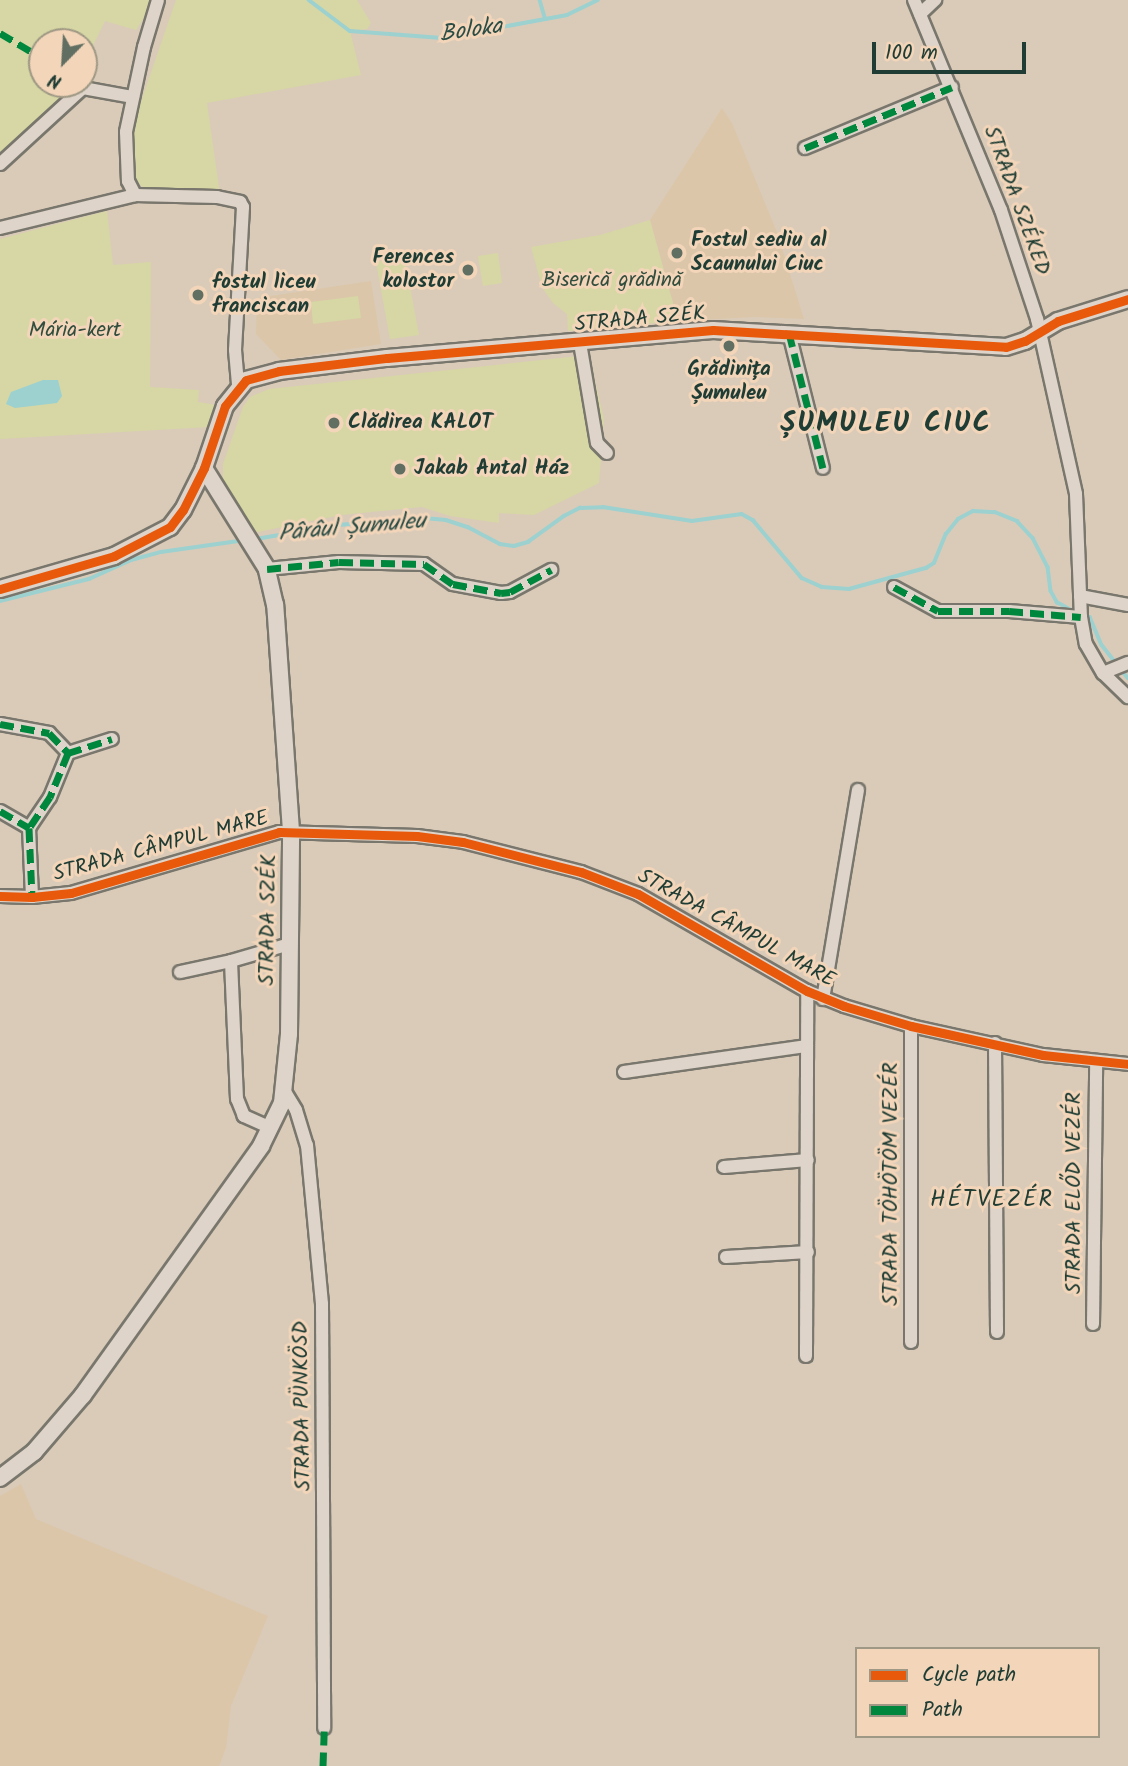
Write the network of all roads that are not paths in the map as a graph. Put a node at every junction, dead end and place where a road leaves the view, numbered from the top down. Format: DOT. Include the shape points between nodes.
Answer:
graph roads {
  1 [pos="158,0"];
  2 [pos="914,0"];
  3 [pos="935,0"];
  4 [pos="920,14"];
  5 [pos="952,87"];
  6 [pos="133,97"];
  7 [pos="805,148"];
  8 [pos="0,164"];
  9 [pos="135,195"];
  10 [pos="0,228"];
  11 [pos="1128,299"];
  12 [pos="1039,330"];
  13 [pos="789,333"];
  14 [pos="580,343"];
  15 [pos="238,386"];
  16 [pos="607,453"];
  17 [pos="204,468"];
  18 [pos="823,468"];
  19 [pos="267,569"];
  20 [pos="551,570"];
  21 [pos="894,587"];
  22 [pos="0,589"];
  23 [pos="1080,596"];
  24 [pos="1128,605"];
  25 [pos="1082,617"];
  26 [pos="1117,667"];
  27 [pos="1128,698"];
  28 [pos="0,724"];
  29 [pos="112,739"];
  30 [pos="68,752"];
  31 [pos="858,790"];
  32 [pos="0,811"];
  33 [pos="29,828"];
  34 [pos="291,831"];
  35 [pos="0,897"];
  36 [pos="32,897"];
  37 [pos="290,944"];
  38 [pos="231,961"];
  39 [pos="180,972"];
  40 [pos="807,991"];
  41 [pos="823,999"];
  42 [pos="911,1026"];
  43 [pos="995,1042"];
  44 [pos="807,1046"];
  45 [pos="1096,1061"];
  46 [pos="1128,1065"];
  47 [pos="624,1072"];
  48 [pos="284,1090"];
  49 [pos="271,1128"];
  50 [pos="808,1160"];
  51 [pos="723,1167"];
  52 [pos="808,1252"];
  53 [pos="726,1257"];
  54 [pos="1093,1324"];
  55 [pos="998,1332"];
  56 [pos="911,1342"];
  57 [pos="806,1356"];
  58 [pos="0,1478"];
  59 [pos="324,1728"];
  1 -- 6 [label="street"];
  2 -- 4 [label="street, STRADA SZÉKED"];
  3 -- 4 [label="street"];
  4 -- 5 [label="street, STRADA SZÉKED"];
  5 -- 7 [label="street"];
  5 -- 12 [label="street, STRADA SZÉKED" via="1017,254"];
  6 -- 8 [label="street" via="83,88"];
  6 -- 9 [label="street" via="126,131 126,166"];
  9 -- 10 [label="street"];
  9 -- 15 [label="street" via="217,197 243,206 235,350"];
  11 -- 12 [label="street, STRADA SZÉK"];
  12 -- 13 [label="street, STRADA SZÉK" via="1026,341 1006,347"];
  12 -- 23 [label="street, STRADA SZÉKED" via="1076,494"];
  13 -- 14 [label="street, STRADA SZÉK" via="713,330"];
  13 -- 18 [label="street"];
  14 -- 15 [label="street, STRADA SZÉK" via="313,366 246,380"];
  14 -- 16 [label="street, STRADA SZÉK" via="597,443"];
  15 -- 17 [label="street" via="225,406"];
  17 -- 19 [label="street, STRADA SZÉK"];
  17 -- 22 [label="street" via="183,510 160,534 90,564"];
  19 -- 20 [label="street" via="339,562 424,564 453,584 501,593"];
  19 -- 34 [label="street, STRADA SZÉK" via="275,605"];
  21 -- 25 [label="street" via="938,611"];
  23 -- 24 [label="street"];
  23 -- 25 [label="street, STRADA SZÉKED"];
  25 -- 26 [label="street, STRADA SZÉKED" via="1086,644"];
  26 -- 27 [label="street, STRADA SZÉKED"];
  28 -- 30 [label="street" via="49,733"];
  29 -- 30 [label="street"];
  30 -- 33 [label="street" via="42,813"];
  31 -- 41 [label="street"];
  32 -- 33 [label="street"];
  33 -- 36 [label="street"];
  34 -- 36 [label="street, STRADA CÂMPUL MARE" via="243,841 87,889"];
  34 -- 37 [label="street, STRADA SZÉK"];
  34 -- 40 [label="street, STRADA CÂMPUL MARE" via="463,842 581,872 661,905"];
  35 -- 36 [label="street, STRADA CÂMPUL MARE"];
  37 -- 38 [label="street"];
  37 -- 48 [label="street, STRADA SZÉK"];
  38 -- 39 [label="street"];
  38 -- 49 [label="street" via="237,1099 244,1116"];
  40 -- 41 [label="street, STRADA CÂMPUL MARE"];
  40 -- 44 [label="street"];
  41 -- 42 [label="street, STRADA CÂMPUL MARE"];
  42 -- 43 [label="street, STRADA CÂMPUL MARE"];
  42 -- 56 [label="street, STRADA TÖHÖTÖM VEZÉR"];
  43 -- 45 [label="street, STRADA CÂMPUL MARE" via="1043,1055"];
  43 -- 55 [label="street"];
  44 -- 47 [label="street"];
  44 -- 50 [label="street"];
  45 -- 46 [label="street, STRADA CÂMPUL MARE"];
  45 -- 54 [label="street, STRADA ELŐD VEZÉR"];
  48 -- 49 [label="street, STRADA SZÉK"];
  48 -- 59 [label="street, STRADA PÜNKÖSD" via="300,1118 307,1145 322,1304"];
  49 -- 58 [label="street, STRADA SZÉK" via="83,1395 34,1452"];
  50 -- 51 [label="street"];
  50 -- 52 [label="street"];
  52 -- 53 [label="street"];
  52 -- 57 [label="street"];
}
